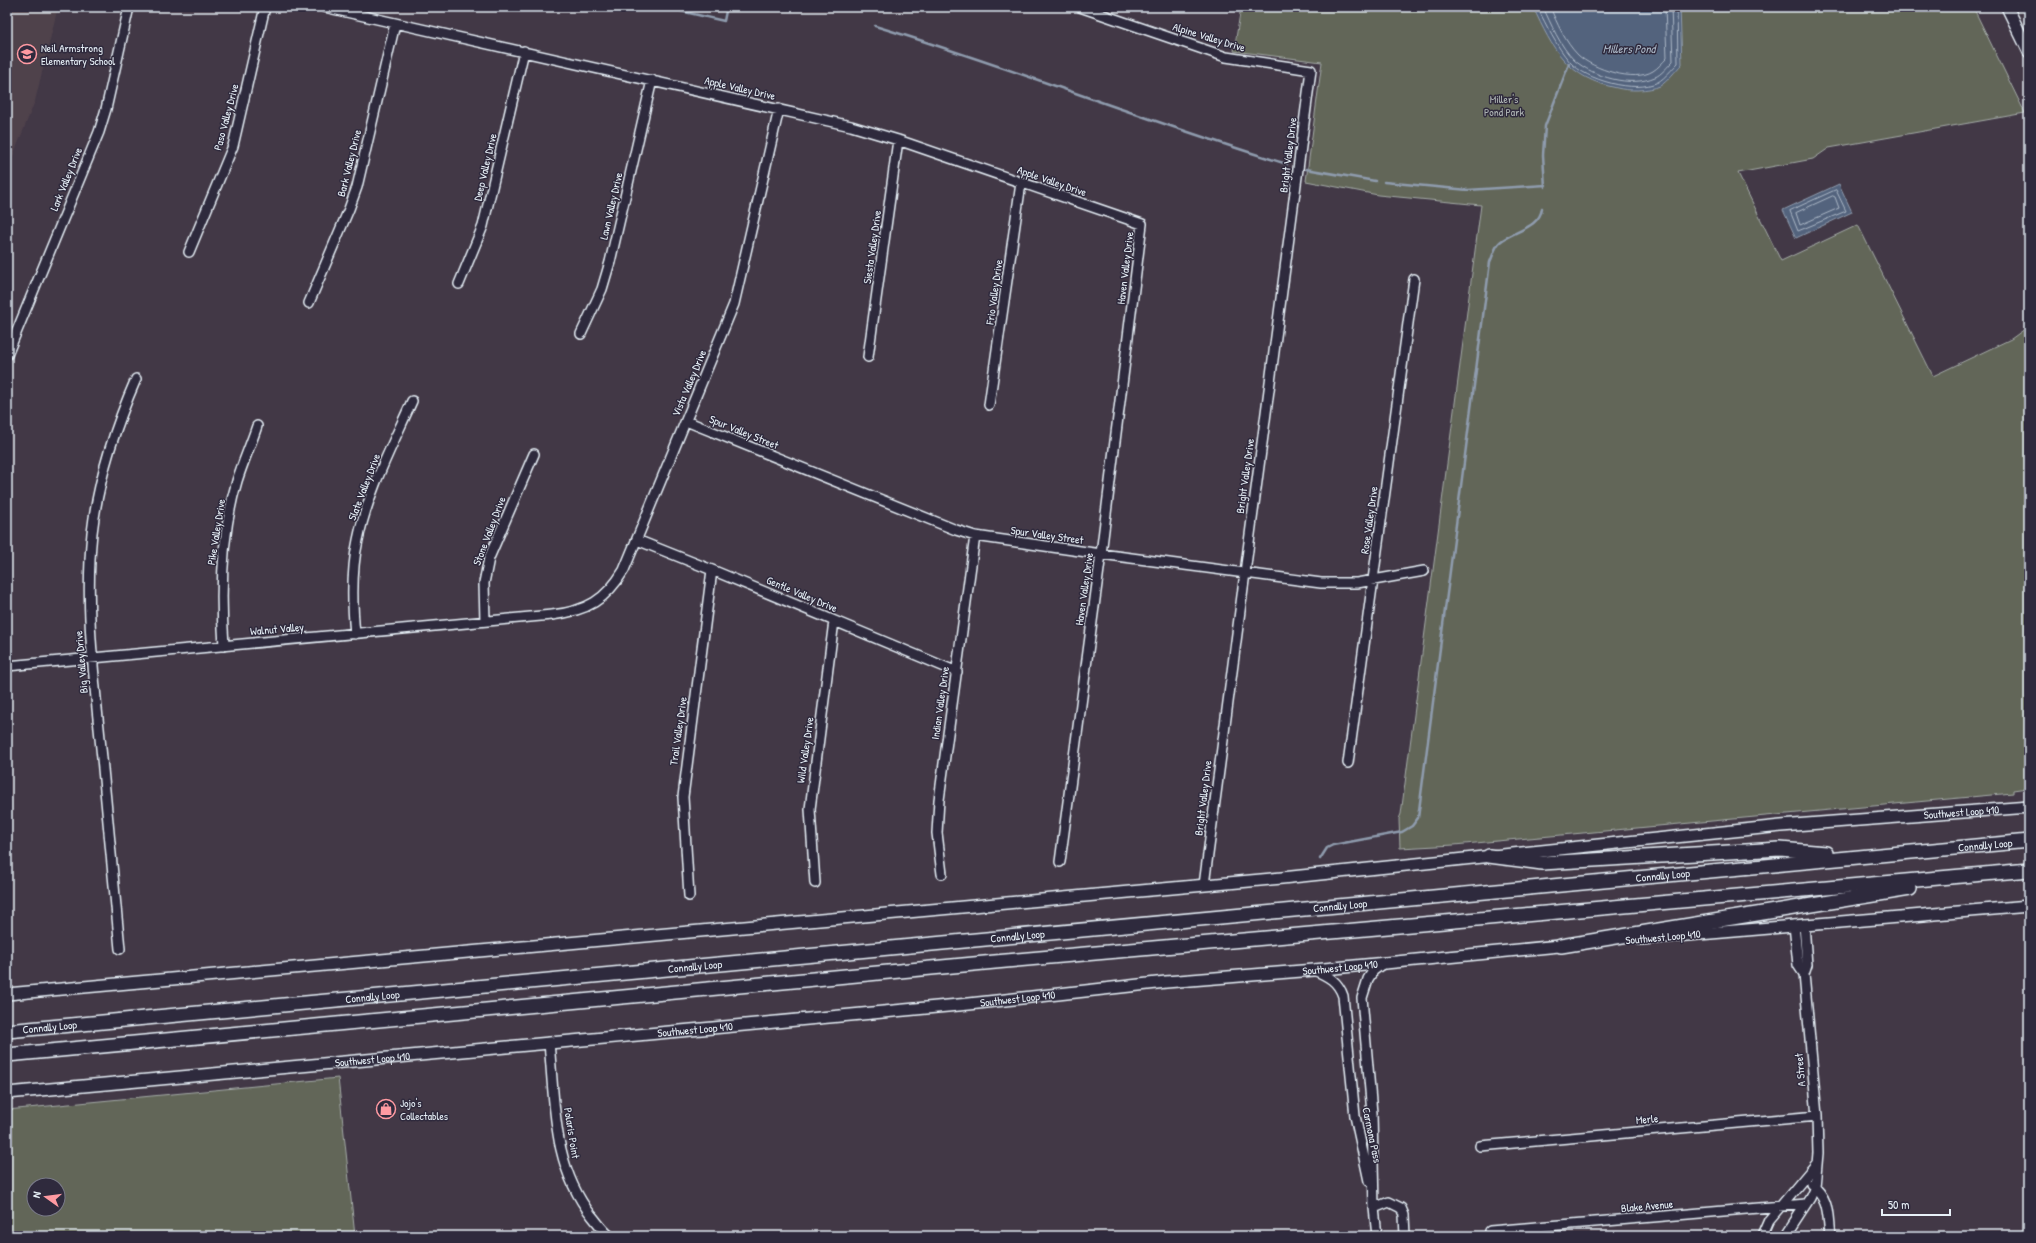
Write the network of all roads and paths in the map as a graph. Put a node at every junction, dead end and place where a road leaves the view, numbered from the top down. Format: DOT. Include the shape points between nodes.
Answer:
graph roads {
  1 [pos="129,7"];
  2 [pos="265,7"];
  3 [pos="324,7"];
  4 [pos="1080,7"];
  5 [pos="2007,7"];
  6 [pos="395,24"];
  7 [pos="524,52"];
  8 [pos="2029,52"];
  9 [pos="1311,70"];
  10 [pos="652,80"];
  11 [pos="779,109"];
  12 [pos="898,140"];
  13 [pos="1020,183"];
  14 [pos="1142,224"];
  15 [pos="189,252"];
  16 [pos="1414,280"];
  17 [pos="460,284"];
  18 [pos="309,303"];
  19 [pos="581,334"];
  20 [pos="7,355"];
  21 [pos="868,357"];
  22 [pos="136,379"];
  23 [pos="412,401"];
  24 [pos="989,405"];
  25 [pos="686,421"];
  26 [pos="257,426"];
  27 [pos="534,454"];
  28 [pos="976,536"];
  29 [pos="637,540"];
  30 [pos="1101,554"];
  31 [pos="712,570"];
  32 [pos="1424,571"];
  33 [pos="1244,573"];
  34 [pos="1373,581"];
  35 [pos="548,615"];
  36 [pos="485,621"];
  37 [pos="834,621"];
  38 [pos="355,634"];
  39 [pos="224,646"];
  40 [pos="92,657"];
  41 [pos="7,666"];
  42 [pos="956,672"];
  43 [pos="1348,763"];
  44 [pos="2029,807"];
  45 [pos="2029,841"];
  46 [pos="1489,856"];
  47 [pos="1861,857"];
  48 [pos="1060,862"];
  49 [pos="2029,870"];
  50 [pos="942,874"];
  51 [pos="1960,877"];
  52 [pos="815,883"];
  53 [pos="1204,885"];
  54 [pos="689,896"];
  55 [pos="2029,906"];
  56 [pos="1799,924"];
  57 [pos="1561,946"];
  58 [pos="120,949"];
  59 [pos="1385,962"];
  60 [pos="1314,970"];
  61 [pos="7,994"];
  62 [pos="7,1031"];
  63 [pos="549,1043"];
  64 [pos="7,1055"];
  65 [pos="1367,1065"];
  66 [pos="1350,1067"];
  67 [pos="7,1094"];
  68 [pos="1817,1116"];
  69 [pos="1480,1146"];
  70 [pos="1817,1163"];
  71 [pos="1804,1178"];
  72 [pos="1815,1187"];
  73 [pos="1806,1204"];
  74 [pos="1780,1206"];
  75 [pos="1374,1208"];
  76 [pos="1490,1231"];
  77 [pos="610,1236"];
  78 [pos="1377,1236"];
  79 [pos="1405,1236"];
  80 [pos="1762,1236"];
  81 [pos="1785,1236"];
  82 [pos="1830,1236"];
  1 -- 20 [label="street, Lark Valley Drive" via="99,132"];
  2 -- 15 [label="street, Paso Valley Drive" via="233,146"];
  3 -- 6 [label="street, Apple Valley Drive"];
  4 -- 9 [label="street, Alpine Valley Drive" via="1226,57"];
  5 -- 8 [label="main road"];
  6 -- 7 [label="street, Apple Valley Drive"];
  6 -- 18 [label="street, Bark Valley Drive" via="357,187"];
  7 -- 10 [label="street, Apple Valley Drive"];
  7 -- 17 [label="street, Deep Valley Drive" via="483,226"];
  9 -- 33 [label="street, Bright Valley Drive"];
  10 -- 11 [label="street, Apple Valley Drive"];
  10 -- 19 [label="street, Lawn Valley Drive" via="610,262 602,289"];
  11 -- 12 [label="street, Apple Valley Drive"];
  11 -- 25 [label="street, Vista Valley Drive" via="734,304"];
  12 -- 13 [label="street, Apple Valley Drive"];
  12 -- 21 [label="street, Siesta Valley Drive"];
  13 -- 14 [label="street, Apple Valley Drive"];
  13 -- 24 [label="street, Frio Valley Drive"];
  14 -- 30 [label="street, Haven Valley Drive"];
  16 -- 34 [label="street, Rose Valley Drive"];
  22 -- 40 [label="street, Big Valley Drive" via="110,450 92,531 89,579"];
  23 -- 38 [label="street, Slate Valley Drive" via="374,488 359,534 352,593"];
  25 -- 28 [label="street, Spur Valley Street"];
  25 -- 29 [label="street, Vista Valley Drive"];
  26 -- 39 [label="street, Pike Valley Drive" via="237,481 227,528 222,570"];
  27 -- 36 [label="street, Stone Valley Drive" via="489,558 484,583"];
  28 -- 30 [label="street, Spur Valley Street"];
  28 -- 42 [label="street, Indian Valley Drive"];
  29 -- 31 [label="street, Gentle Valley Drive"];
  29 -- 35 [label="street, Vista Valley Drive" via="624,570 604,596 578,610"];
  30 -- 33 [label="street, Spur Valley Street"];
  30 -- 48 [label="street, Haven Valley Drive"];
  31 -- 37 [label="street, Gentle Valley Drive"];
  31 -- 54 [label="street, Trail Valley Drive" via="683,797"];
  32 -- 34 [label="street, Spur Valley Street"];
  33 -- 34 [label="street, Spur Valley Street" via="1334,584"];
  33 -- 53 [label="street, Bright Valley Drive"];
  34 -- 43 [label="street, Rose Valley Drive"];
  35 -- 36 [label="street, Walnut Valley"];
  36 -- 38 [label="street, Walnut Valley"];
  37 -- 42 [label="street, Gentle Valley Drive"];
  37 -- 52 [label="street, Wild Valley Drive" via="810,810"];
  38 -- 39 [label="street, Walnut Valley"];
  39 -- 40 [label="street, Walnut Valley"];
  40 -- 41 [label="street, Walnut Valley"];
  40 -- 58 [label="street, Big Valley Drive"];
  42 -- 50 [label="street, Indian Valley Drive" via="939,800 937,833"];
  44 -- 46 [label="main road, Southwest Loop 410" via="1781,826"];
  45 -- 47 [label="highway, Connally Loop"];
  46 -- 47 [label="highway" via="1542,863 1780,849"];
  46 -- 53 [label="main road, Southwest Loop 410"];
  47 -- 62 [label="highway, Connally Loop"];
  49 -- 51 [label="highway"];
  51 -- 57 [label="highway" via="1920,888"];
  51 -- 64 [label="highway" via="987,962"];
  53 -- 61 [label="main road, Southwest Loop 410"];
  55 -- 56 [label="main road, Southwest Loop 410"];
  56 -- 57 [label="main road, Southwest Loop 410"];
  56 -- 68 [label="street, A Street" via="1798,965 1804,974"];
  57 -- 59 [label="main road, Southwest Loop 410"];
  59 -- 60 [label="main road, Southwest Loop 410"];
  59 -- 65 [label="street, Carmona Pass" via="1373,971 1362,998"];
  60 -- 63 [label="main road, Southwest Loop 410" via="1166,982 969,1004"];
  60 -- 66 [label="street, Carmona Pass" via="1331,978 1343,996"];
  63 -- 67 [label="main road, Southwest Loop 410"];
  63 -- 77 [label="street, Polaris Point" via="558,1131 566,1171 588,1211"];
  65 -- 66 [label="street"];
  65 -- 75 [label="street, Carmona Pass" via="1372,1113"];
  66 -- 75 [label="street, Carmona Pass" via="1355,1116"];
  68 -- 69 [label="street, Merle"];
  68 -- 70 [label="street, A Street"];
  70 -- 71 [label="street"];
  70 -- 72 [label="street, A Street"];
  71 -- 72 [label="street"];
  71 -- 74 [label="street"];
  72 -- 73 [label="street, A Street"];
  72 -- 82 [label="street" via="1826,1202"];
  73 -- 74 [label="street, Blake Avenue"];
  73 -- 81 [label="street, A Street"];
  74 -- 76 [label="street, Blake Avenue"];
  74 -- 80 [label="street" via="1769,1220"];
  75 -- 78 [label="street, Carmona Pass"];
  75 -- 79 [label="street" via="1389,1202 1401,1208"];
}
